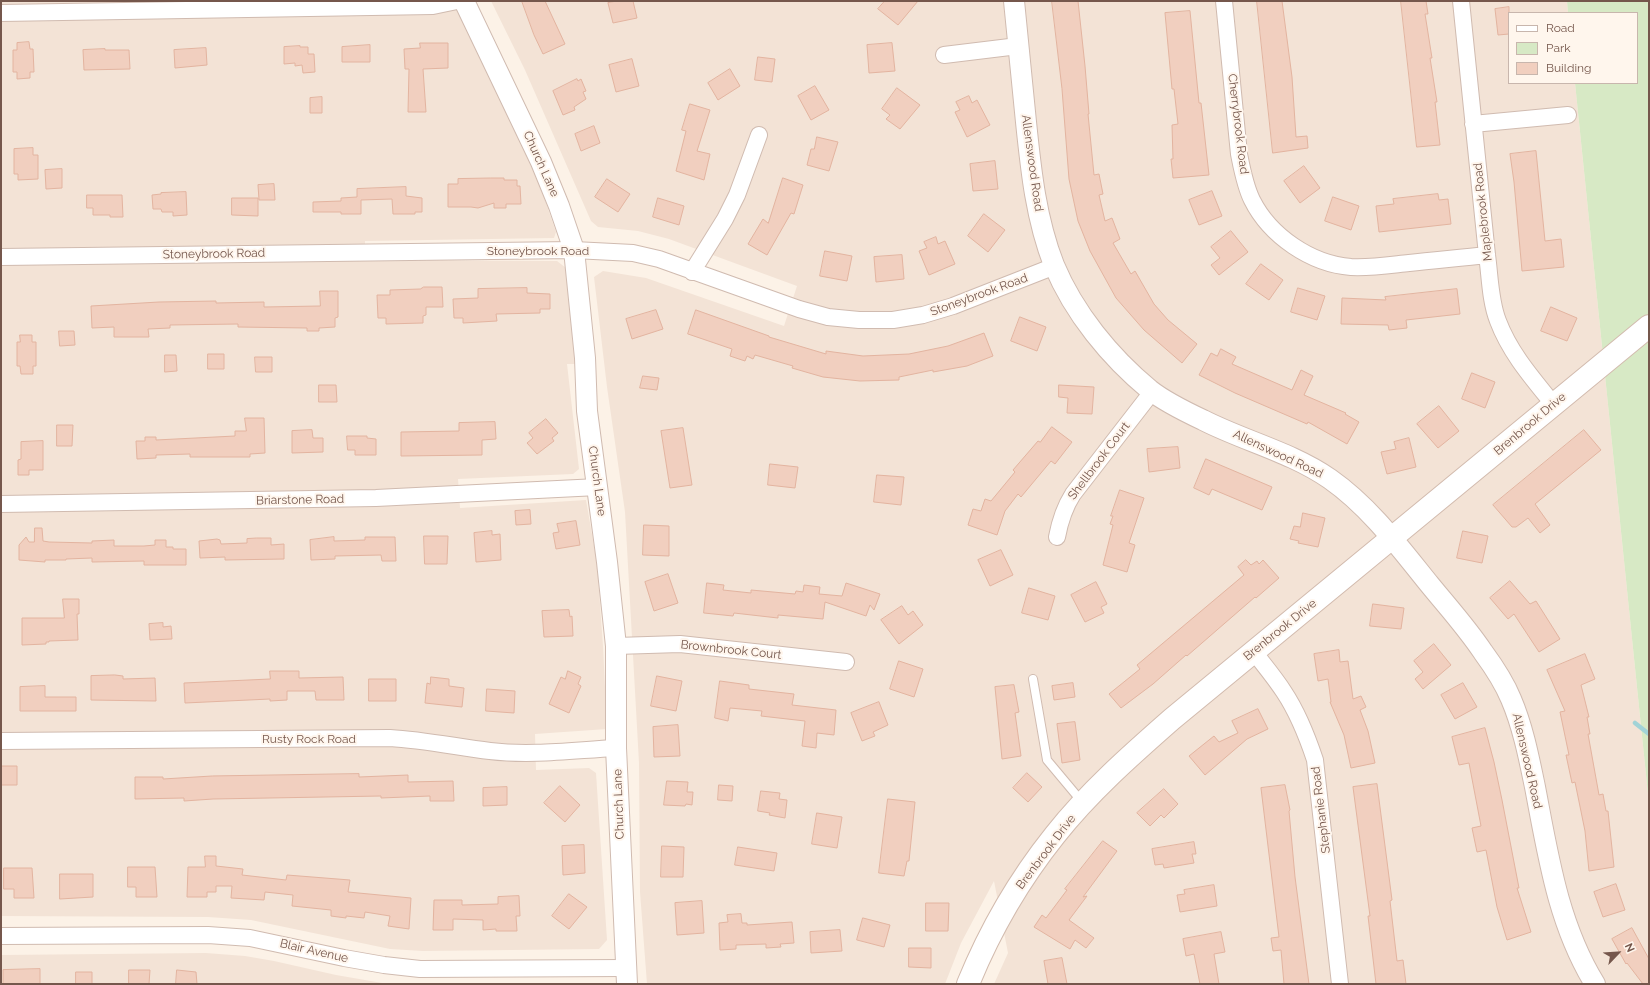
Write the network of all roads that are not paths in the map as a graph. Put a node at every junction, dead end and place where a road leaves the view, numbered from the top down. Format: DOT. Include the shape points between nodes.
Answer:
graph roads {
  1 [pos="457,1"];
  2 [pos="464,1"];
  3 [pos="1014,1"];
  4 [pos="1224,1"];
  5 [pos="1461,1"];
  6 [pos="1,13"];
  7 [pos="1018,46"];
  8 [pos="944,55"];
  9 [pos="1568,115"];
  10 [pos="1473,124"];
  11 [pos="759,135"];
  12 [pos="574,250"];
  13 [pos="1487,255"];
  14 [pos="1,257"];
  15 [pos="1055,266"];
  16 [pos="692,272"];
  17 [pos="1649,326"];
  18 [pos="1152,392"];
  19 [pos="1554,405"];
  20 [pos="598,487"];
  21 [pos="1,504"];
  22 [pos="1057,537"];
  23 [pos="1392,538"];
  24 [pos="616,646"];
  25 [pos="1254,652"];
  26 [pos="846,662"];
  27 [pos="1033,679"];
  28 [pos="1,741"];
  29 [pos="616,748"];
  30 [pos="1083,803"];
  31 [pos="1,936"];
  32 [pos="626,976"];
  33 [pos="968,984"];
  34 [pos="1340,984"];
  35 [pos="1595,984"];
  1 -- 6 [label="street" via="433,6"];
  2 -- 12 [label="street, Church Lane" via="541,162"];
  3 -- 7 [label="street, Allenswood Road"];
  4 -- 13 [label="street, Cherrybrook Road" via="1239,154 1244,177 1252,200 1281,238 1302,252 1350,267 1376,267"];
  5 -- 10 [label="street, Maplebrook Road"];
  7 -- 8 [label="street"];
  7 -- 15 [label="street, Allenswood Road" via="1032,183 1041,225"];
  9 -- 10 [label="street"];
  10 -- 13 [label="street, Maplebrook Road"];
  11 -- 16 [label="street" via="737,195"];
  12 -- 14 [label="street, Stoneybrook Road"];
  12 -- 16 [label="street, Stoneybrook Road" via="633,253 659,258"];
  12 -- 20 [label="street, Church Lane" via="585,358 587,410"];
  13 -- 19 [label="street, Maplebrook Road" via="1498,320 1518,359"];
  15 -- 16 [label="street, Stoneybrook Road" via="953,306 923,315 880,320 828,318"];
  15 -- 18 [label="street, Allenswood Road" via="1068,294 1090,327 1117,360"];
  17 -- 19 [label="main road, Brenbrook Drive"];
  18 -- 22 [label="street, Shellbrook Court" via="1073,494 1066,505"];
  18 -- 23 [label="street, Allenswood Road" via="1204,421 1302,463 1328,478 1350,494"];
  19 -- 23 [label="main road, Brenbrook Drive"];
  20 -- 21 [label="street, Briarstone Road" via="376,498"];
  20 -- 24 [label="street, Church Lane"];
  23 -- 25 [label="main road, Brenbrook Drive"];
  23 -- 35 [label="street, Allenswood Road" via="1481,648 1511,699 1521,725 1560,906 1571,938"];
  24 -- 26 [label="street, Brownbrook Court" via="680,644"];
  24 -- 29 [label="street, Church Lane"];
  25 -- 30 [label="main road, Brenbrook Drive" via="1134,753"];
  25 -- 34 [label="street, Stephanie Road" via="1298,714 1315,760"];
  27 -- 30 [label="lane" via="1047,760"];
  28 -- 29 [label="street, Rusty Rock Road" via="390,738 418,739 491,751"];
  29 -- 32 [label="street, Church Lane"];
  30 -- 33 [label="main road, Brenbrook Drive" via="1024,877 984,947"];
  31 -- 32 [label="street, Blair Avenue" via="208,935 250,938 344,958 420,969"];
}
